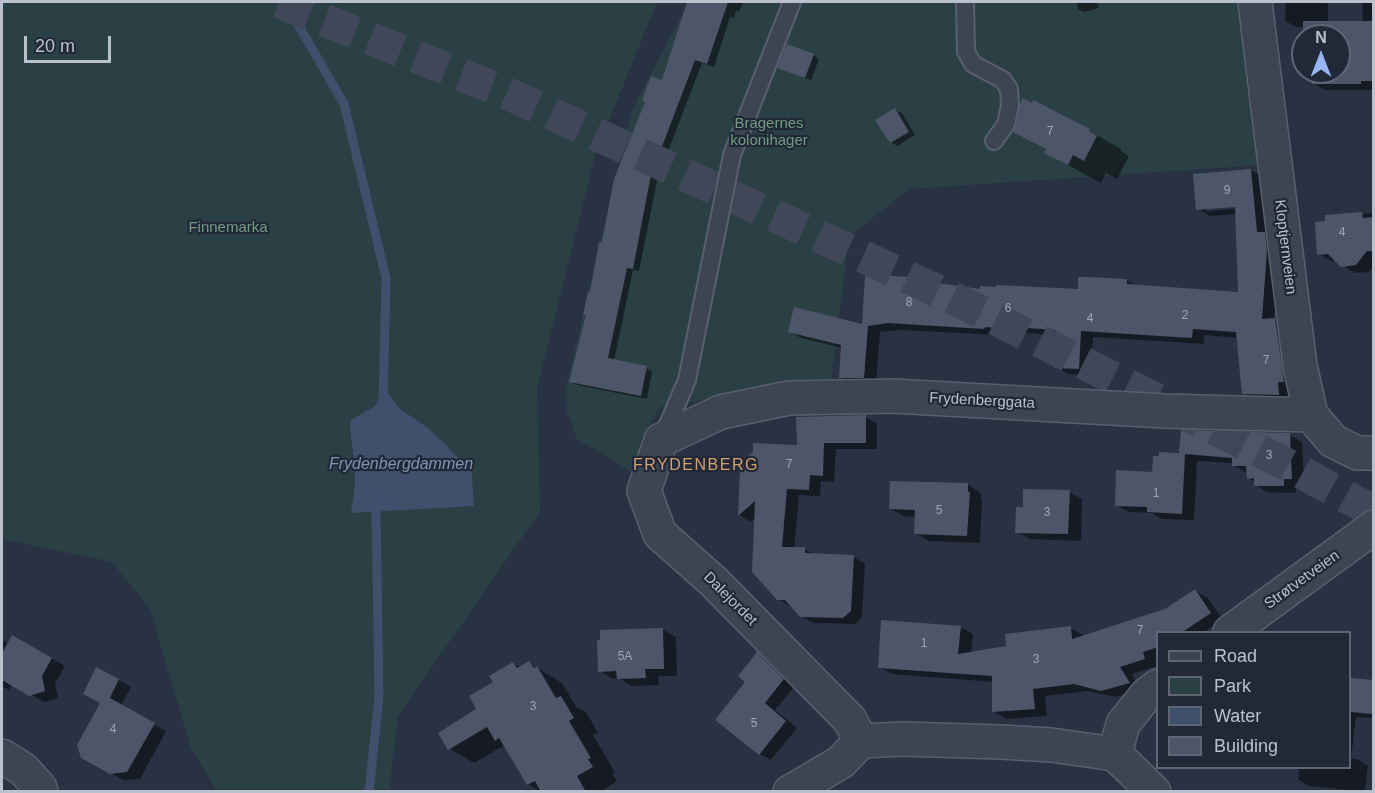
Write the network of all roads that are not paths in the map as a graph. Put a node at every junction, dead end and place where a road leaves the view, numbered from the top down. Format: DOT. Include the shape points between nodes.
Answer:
graph roads {
  1 [pos="792,2"];
  2 [pos="965,2"];
  3 [pos="1255,2"];
  4 [pos="994,141"];
  5 [pos="1311,415"];
  6 [pos="661,440"];
  7 [pos="1374,453"];
  8 [pos="1374,527"];
  9 [pos="1233,631"];
  10 [pos="1156,687"];
  11 [pos="861,741"];
  12 [pos="1115,754"];
  13 [pos="2,756"];
  14 [pos="40,790"];
  15 [pos="790,792"];
  16 [pos="1154,792"];
  1 -- 6 [label="lane" via="732,155 687,380"];
  2 -- 4 [label="lane" via="966,52 973,64 1003,80 1009,89 1006,124"];
  3 -- 5 [label="street, Kloptjernveien" via="1300,366"];
  5 -- 6 [label="street, Frydenberggata" via="893,396 789,398 721,412"];
  5 -- 7 [label="street, Kloptjernveien" via="1333,441 1357,453"];
  6 -- 11 [label="street, Dalejordet" via="644,491 660,534 714,581 850,720"];
  8 -- 9 [label="street, Strøtvetveien"];
  10 -- 12 [label="street" via="1123,724"];
  11 -- 12 [label="street" via="1001,742"];
  11 -- 15 [label="street" via="841,762"];
  12 -- 16 [label="street"];
  13 -- 14 [label="street" via="24,770"];
}
